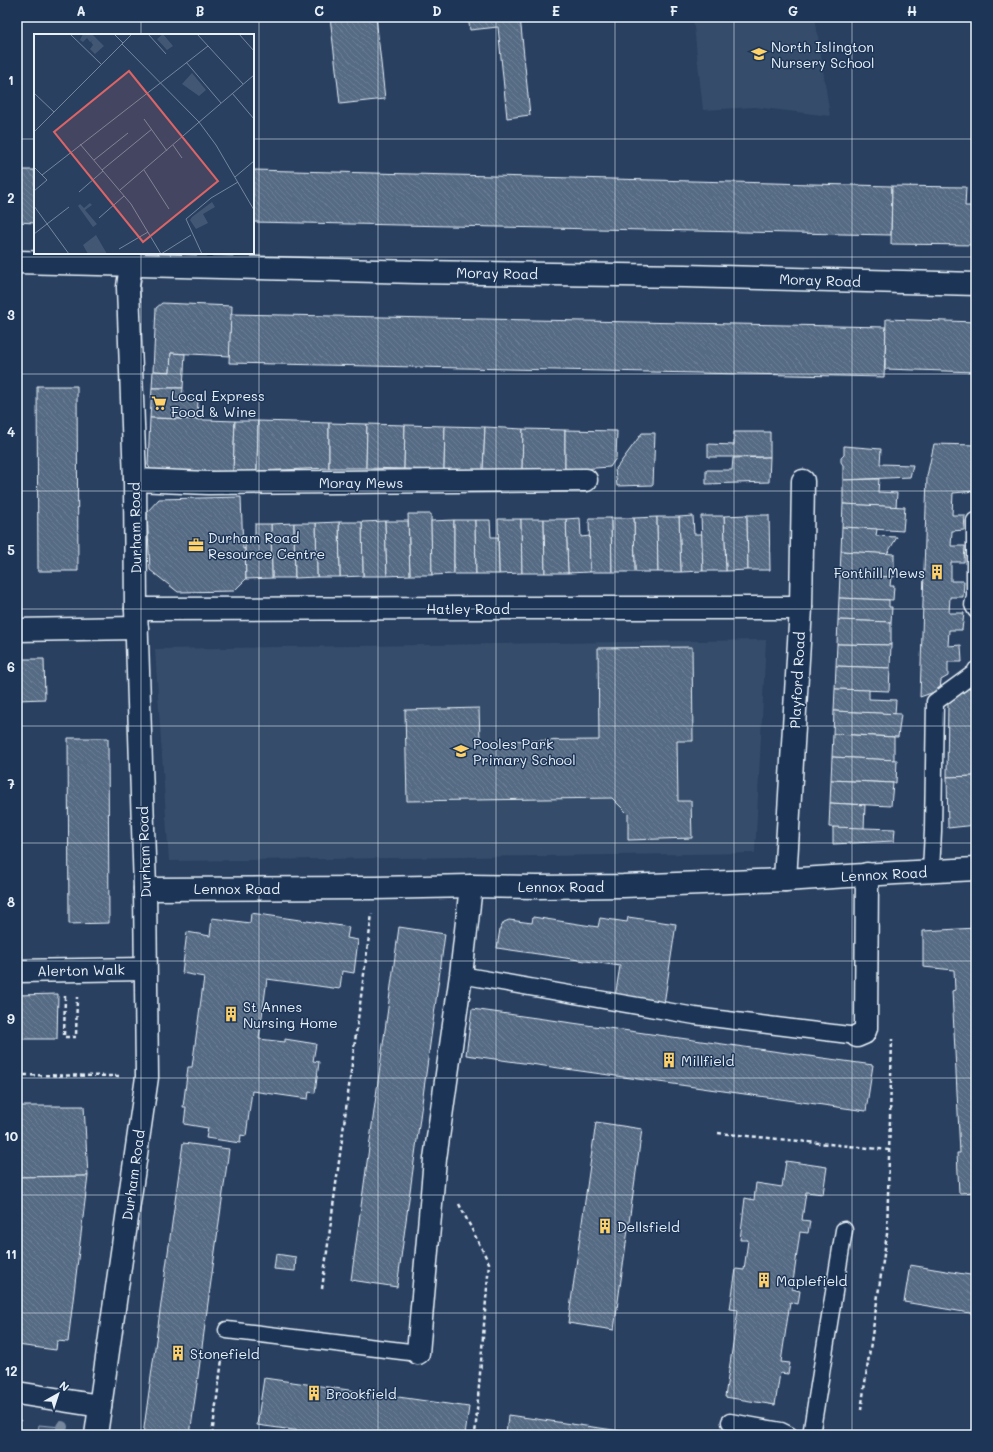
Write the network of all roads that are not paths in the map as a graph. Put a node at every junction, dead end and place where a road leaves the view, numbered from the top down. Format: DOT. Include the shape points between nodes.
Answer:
graph roads {
  1 [pos="17,262"];
  2 [pos="131,265"];
  3 [pos="976,284"];
  4 [pos="135,480"];
  5 [pos="586,480"];
  6 [pos="803,481"];
  7 [pos="975,521"];
  8 [pos="801,608"];
  9 [pos="976,610"];
  10 [pos="137,618"];
  11 [pos="17,630"];
  12 [pos="976,670"];
  13 [pos="976,869"];
  14 [pos="931,871"];
  15 [pos="867,874"];
  16 [pos="786,880"];
  17 [pos="471,886"];
  18 [pos="145,889"];
  19 [pos="145,969"];
  20 [pos="17,971"];
  21 [pos="461,976"];
  22 [pos="857,1036"];
  23 [pos="844,1230"];
  24 [pos="226,1330"];
  25 [pos="418,1353"];
  26 [pos="17,1393"];
  27 [pos="100,1406"];
  28 [pos="730,1422"];
  29 [pos="96,1435"];
  30 [pos="789,1435"];
  31 [pos="811,1435"];
  1 -- 2 [label="street, Moray Road"];
  2 -- 3 [label="street, Moray Road"];
  2 -- 4 [label="street, Durham Road" via="128,287"];
  4 -- 5 [label="street, Moray Mews" via="208,483"];
  4 -- 10 [label="street, Durham Road"];
  6 -- 8 [label="street, Playford Road"];
  7 -- 9 [label="lane" via="973,605"];
  8 -- 10 [label="street, Hatley Road" via="452,608"];
  8 -- 16 [label="street, Playford Road"];
  10 -- 11 [label="street, Hatley Road"];
  10 -- 18 [label="street, Durham Road"];
  12 -- 14 [label="lane" via="934,702"];
  13 -- 14 [label="street, Lennox Road"];
  14 -- 15 [label="street, Lennox Road"];
  15 -- 16 [label="street, Lennox Road"];
  15 -- 22 [label="street" via="866,1028 864,1033"];
  16 -- 17 [label="street, Lennox Road" via="623,886"];
  17 -- 18 [label="street, Lennox Road"];
  17 -- 21 [label="street"];
  18 -- 19 [label="street, Durham Road"];
  19 -- 20 [label="street, Alerton Walk"];
  19 -- 27 [label="street, Durham Road" via="147,1077"];
  21 -- 22 [label="lane" via="695,1016"];
  21 -- 25 [label="street" via="436,1159"];
  23 -- 31 [label="lane"];
  24 -- 25 [label="lane"];
  26 -- 27 [label="street"];
  27 -- 29 [label="street, Durham Road"];
  28 -- 30 [label="lane" via="781,1431"];
}
